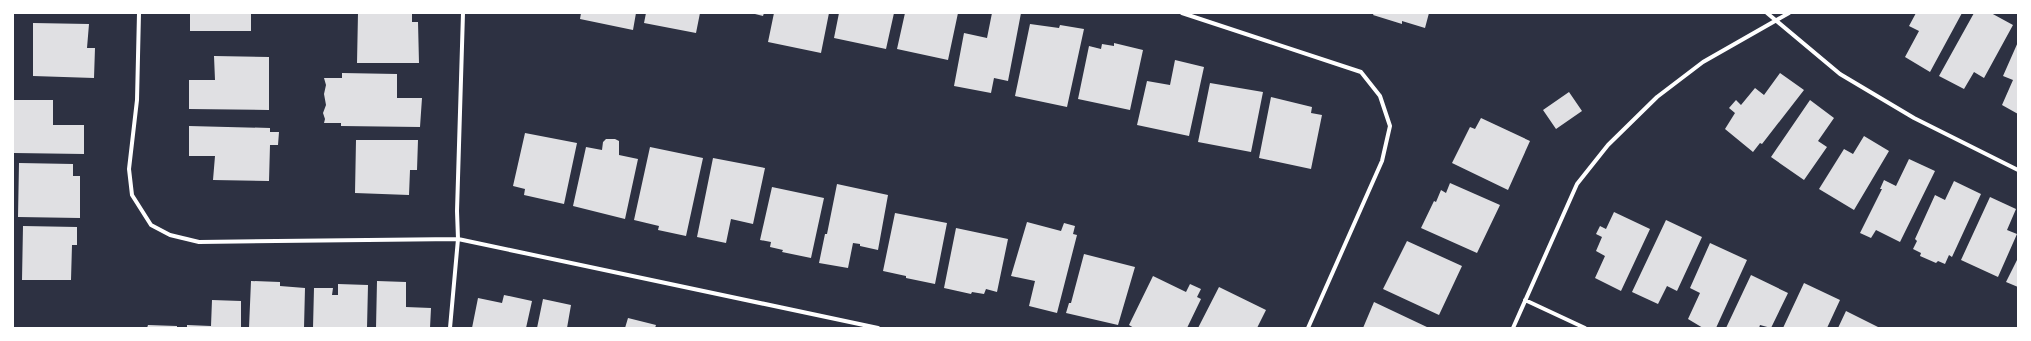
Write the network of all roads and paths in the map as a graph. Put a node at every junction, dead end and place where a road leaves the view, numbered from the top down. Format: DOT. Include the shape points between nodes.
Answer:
graph roads {
  1 [pos="139,13"];
  2 [pos="463,13"];
  3 [pos="1182,13"];
  4 [pos="1767,13"];
  5 [pos="1789,13"];
  6 [pos="1776,21"];
  7 [pos="2018,170"];
  8 [pos="458,239"];
  9 [pos="1525,300"];
  10 [pos="450,328"];
  11 [pos="878,328"];
  12 [pos="1308,328"];
  13 [pos="1513,328"];
  14 [pos="1585,328"];
  1 -- 8 [label="street" via="137,100 129,169 132,195 151,225 170,235 199,242"];
  2 -- 8 [label="street"];
  3 -- 12 [label="street" via="1361,72 1380,96 1390,126 1382,161"];
  4 -- 6 [label="street"];
  5 -- 6 [label="street"];
  6 -- 7 [label="street" via="1840,74 1914,118"];
  6 -- 9 [label="street" via="1703,62 1657,97 1608,145 1578,184"];
  8 -- 10 [label="street"];
  8 -- 11 [label="street"];
  9 -- 13 [label="street"];
  9 -- 14 [label="street"];
}
